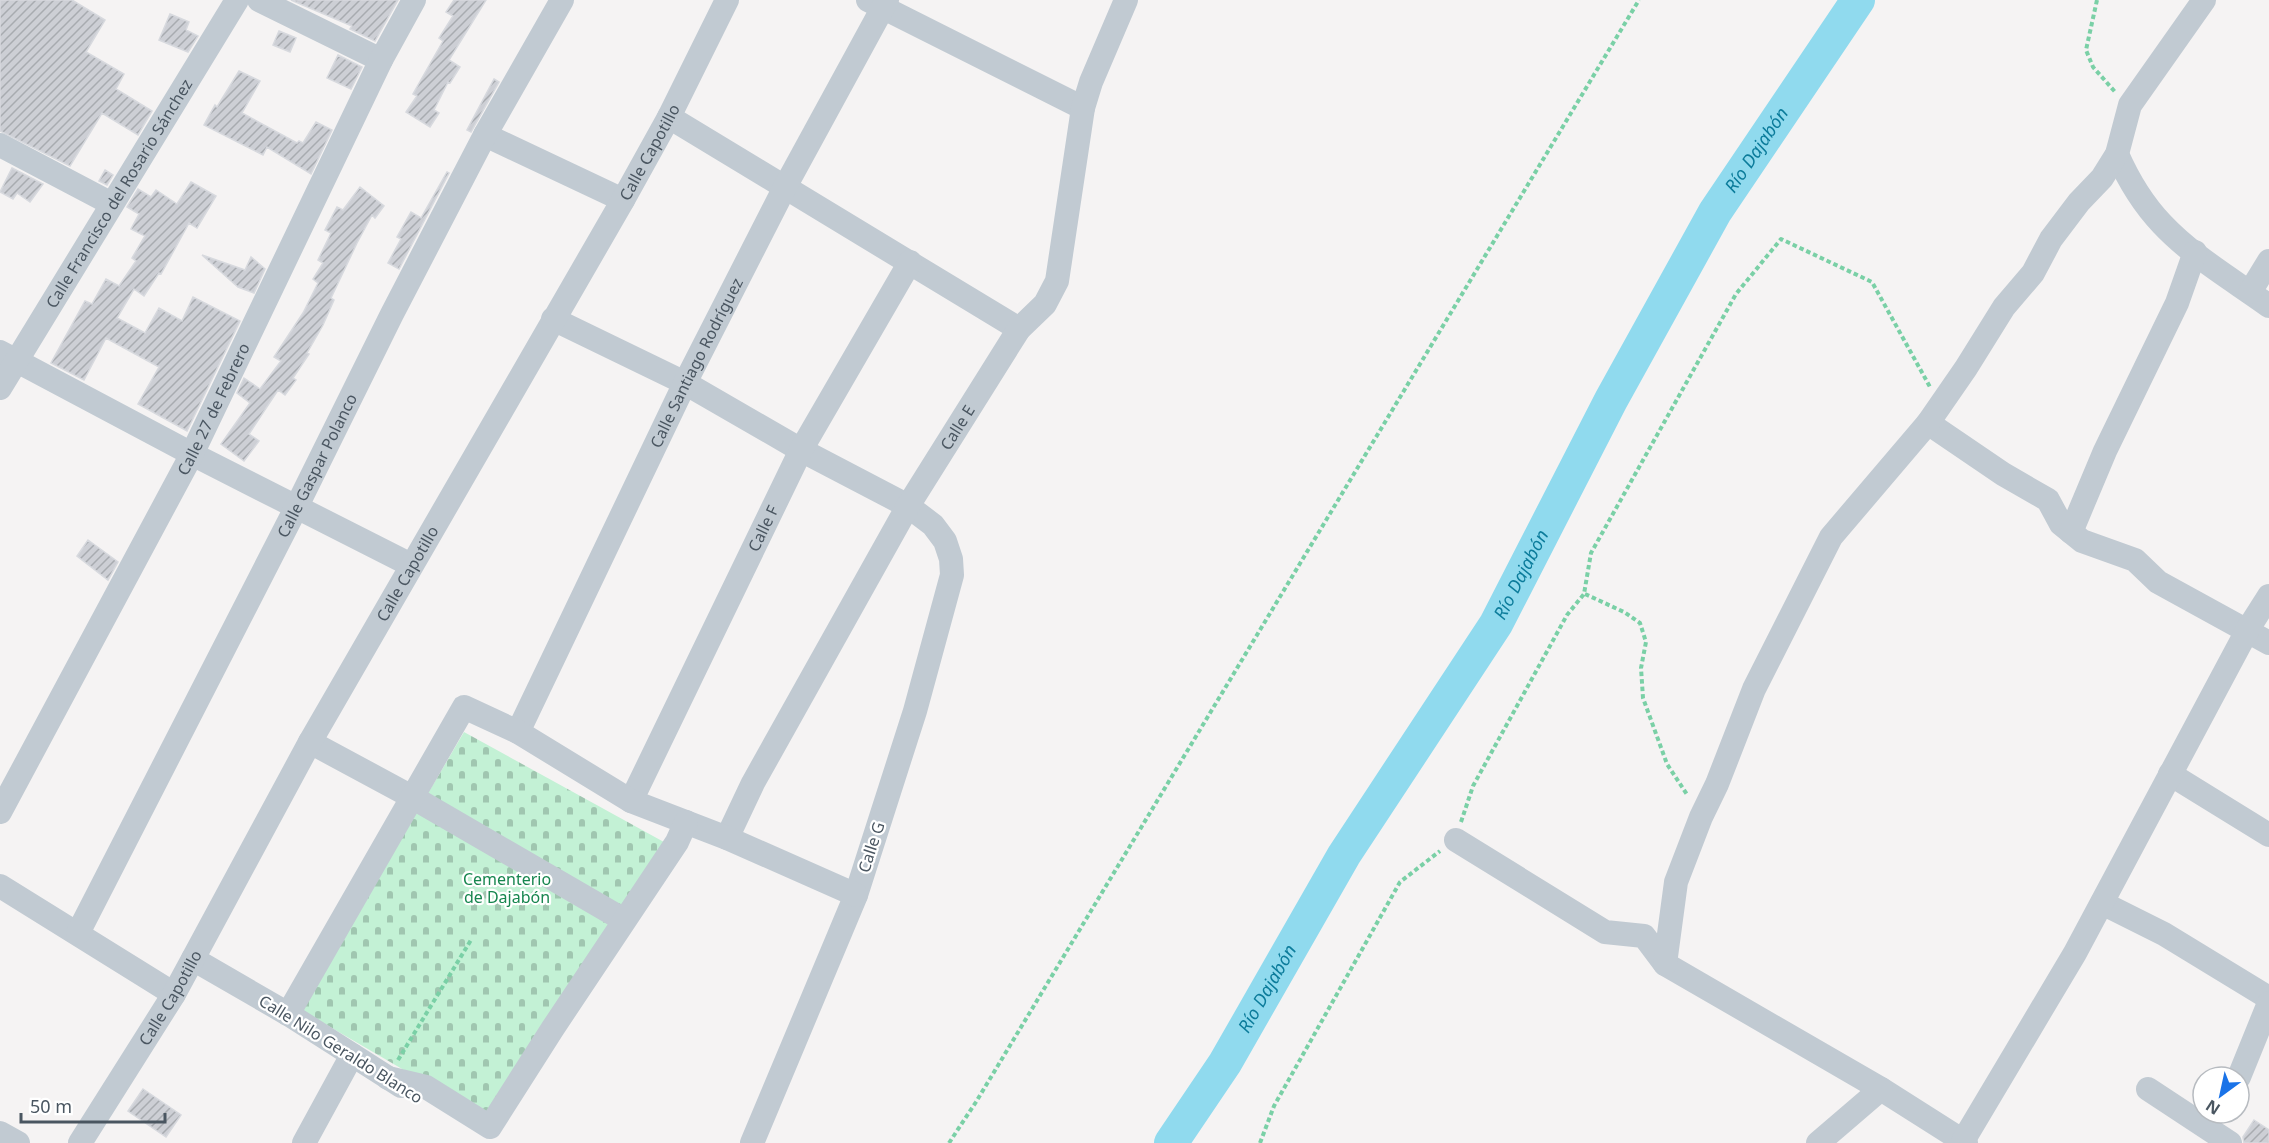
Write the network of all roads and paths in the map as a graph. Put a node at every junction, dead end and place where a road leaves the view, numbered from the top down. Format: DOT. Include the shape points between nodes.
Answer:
graph roads {
  1 [pos="237,0"];
  2 [pos="259,0"];
  3 [pos="414,0"];
  4 [pos="562,0"];
  5 [pos="727,0"];
  6 [pos="1126,0"];
  7 [pos="1639,0"];
  8 [pos="2097,0"];
  9 [pos="2204,0"];
  10 [pos="879,3"];
  11 [pos="381,60"];
  12 [pos="2130,105"];
  13 [pos="1083,108"];
  14 [pos="669,117"];
  15 [pos="485,135"];
  16 [pos="0,145"];
  17 [pos="2117,154"];
  18 [pos="785,187"];
  19 [pos="623,200"];
  20 [pos="112,204"];
  21 [pos="2195,252"];
  22 [pos="2269,261"];
  23 [pos="909,262"];
  24 [pos="2260,299"];
  25 [pos="553,319"];
  26 [pos="1019,329"];
  27 [pos="8,356"];
  28 [pos="685,383"];
  29 [pos="0,388"];
  30 [pos="1934,414"];
  31 [pos="801,450"];
  32 [pos="192,454"];
  33 [pos="297,506"];
  34 [pos="908,506"];
  35 [pos="2071,532"];
  36 [pos="411,565"];
  37 [pos="1584,594"];
  38 [pos="2269,596"];
  39 [pos="2248,629"];
  40 [pos="2269,643"];
  41 [pos="518,732"];
  42 [pos="310,742"];
  43 [pos="2170,774"];
  44 [pos="412,797"];
  45 [pos="631,801"];
  46 [pos="0,812"];
  47 [pos="1701,817"];
  48 [pos="686,822"];
  49 [pos="2269,835"];
  50 [pos="727,838"];
  51 [pos="1455,840"];
  52 [pos="0,886"];
  53 [pos="856,895"];
  54 [pos="2102,903"];
  55 [pos="624,920"];
  56 [pos="78,933"];
  57 [pos="471,940"];
  58 [pos="193,959"];
  59 [pos="1665,964"];
  60 [pos="174,994"];
  61 [pos="2269,998"];
  62 [pos="2269,1003"];
  63 [pos="288,1014"];
  64 [pos="352,1055"];
  65 [pos="2244,1065"];
  66 [pos="388,1077"];
  67 [pos="1881,1089"];
  68 [pos="2148,1089"];
  69 [pos="2223,1130"];
  70 [pos="0,1133"];
  71 [pos="1964,1142"];
  72 [pos="18,1143"];
  73 [pos="80,1143"];
  74 [pos="304,1143"];
  75 [pos="486,1143"];
  76 [pos="752,1143"];
  77 [pos="949,1143"];
  78 [pos="1260,1143"];
  79 [pos="1818,1143"];
  1 -- 20 [label="street, Calle Francisco del Rosario Sánchez"];
  2 -- 11 [label="street"];
  3 -- 11 [label="street, Calle 27 de Febrero"];
  4 -- 15 [label="street, Calle Gaspar Polanco"];
  5 -- 14 [label="street, Calle Capotillo"];
  6 -- 13 [label="street, Calle E"];
  7 -- 77 [label="path"];
  8 -- 12 [label="path" via="2086,50 2093,67"];
  9 -- 12 [label="street"];
  10 -- 13 [label="street"];
  10 -- 18 [label="street, Calle Santiago Rodríguez"];
  11 -- 32 [label="street, Calle 27 de Febrero"];
  12 -- 17 [label="street"];
  13 -- 26 [label="street, Calle E" via="1057,281 1045,304"];
  14 -- 18 [label="street"];
  14 -- 19 [label="street, Calle Capotillo"];
  15 -- 19 [label="street"];
  15 -- 33 [label="street, Calle Gaspar Polanco"];
  16 -- 20 [label="street"];
  17 -- 21 [label="street" via="2128,179 2162,225"];
  17 -- 30 [label="street" via="2051,239 2033,273 2004,306"];
  18 -- 23 [label="street"];
  18 -- 28 [label="street, Calle Santiago Rodríguez"];
  19 -- 25 [label="street, Calle Capotillo"];
  20 -- 27 [label="street, Calle Francisco del Rosario Sánchez"];
  21 -- 24 [label="street"];
  21 -- 35 [label="street" via="2177,303 2105,451"];
  22 -- 24 [label="street"];
  23 -- 26 [label="street"];
  23 -- 31 [label="street, Calle F"];
  25 -- 28 [label="street"];
  25 -- 36 [label="street, Calle Capotillo"];
  26 -- 34 [label="street, Calle E"];
  27 -- 29 [label="street, Calle Francisco del Rosario Sánchez"];
  27 -- 32 [label="street"];
  28 -- 31 [label="street"];
  28 -- 41 [label="street, Calle Santiago Rodríguez"];
  30 -- 35 [label="street" via="2003,474 2048,500 2061,524"];
  30 -- 37 [label="path" via="1872,282 1781,239 1737,294 1591,553"];
  30 -- 47 [label="street" via="1831,537 1754,689"];
  31 -- 34 [label="street"];
  31 -- 45 [label="street, Calle F"];
  32 -- 33 [label="street"];
  32 -- 46 [label="street, Calle 27 de Febrero"];
  33 -- 36 [label="street"];
  33 -- 56 [label="street, Calle Gaspar Polanco"];
  34 -- 50 [label="street, Calle E" via="753,783"];
  34 -- 53 [label="street, Calle G" via="933,525 945,541 952,575 915,711"];
  35 -- 39 [label="street" via="2082,541 2135,560 2158,582"];
  36 -- 42 [label="street, Calle Capotillo"];
  37 -- 47 [label="path" via="1640,623 1646,642 1641,668 1642,698 1667,764"];
  37 -- 51 [label="path" via="1567,615 1473,786"];
  38 -- 39 [label="street"];
  39 -- 40 [label="street"];
  39 -- 43 [label="street"];
  41 -- 44 [label="street" via="465,707"];
  41 -- 45 [label="street"];
  42 -- 44 [label="street"];
  42 -- 58 [label="street, Calle Capotillo"];
  43 -- 49 [label="street"];
  43 -- 54 [label="street"];
  44 -- 55 [label="street"];
  44 -- 63 [label="street"];
  45 -- 48 [label="street"];
  47 -- 59 [label="street" via="1676,882"];
  48 -- 50 [label="street"];
  48 -- 55 [label="street" via="677,842"];
  50 -- 53 [label="street"];
  51 -- 59 [label="street" via="1605,932 1644,936"];
  51 -- 78 [label="path" via="1400,882 1274,1106"];
  52 -- 56 [label="street"];
  53 -- 76 [label="street, Calle G"];
  54 -- 61 [label="street" via="2164,934"];
  54 -- 71 [label="street"];
  55 -- 66 [label="street" via="490,1127 426,1086"];
  56 -- 60 [label="street"];
  57 -- 66 [label="path"];
  58 -- 60 [label="street, Calle Capotillo"];
  58 -- 63 [label="street, Calle Nilo Geraldo Blanco"];
  59 -- 67 [label="street"];
  60 -- 73 [label="street, Calle Capotillo"];
  62 -- 65 [label="street"];
  63 -- 64 [label="street, Calle Nilo Geraldo Blanco"];
  64 -- 66 [label="street, Calle Nilo Geraldo Blanco"];
  64 -- 74 [label="street"];
  66 -- 75 [label="street, Calle Nilo Geraldo Blanco"];
  67 -- 71 [label="street"];
  67 -- 79 [label="street"];
  68 -- 69 [label="street"];
  70 -- 72 [label="street"];
}
